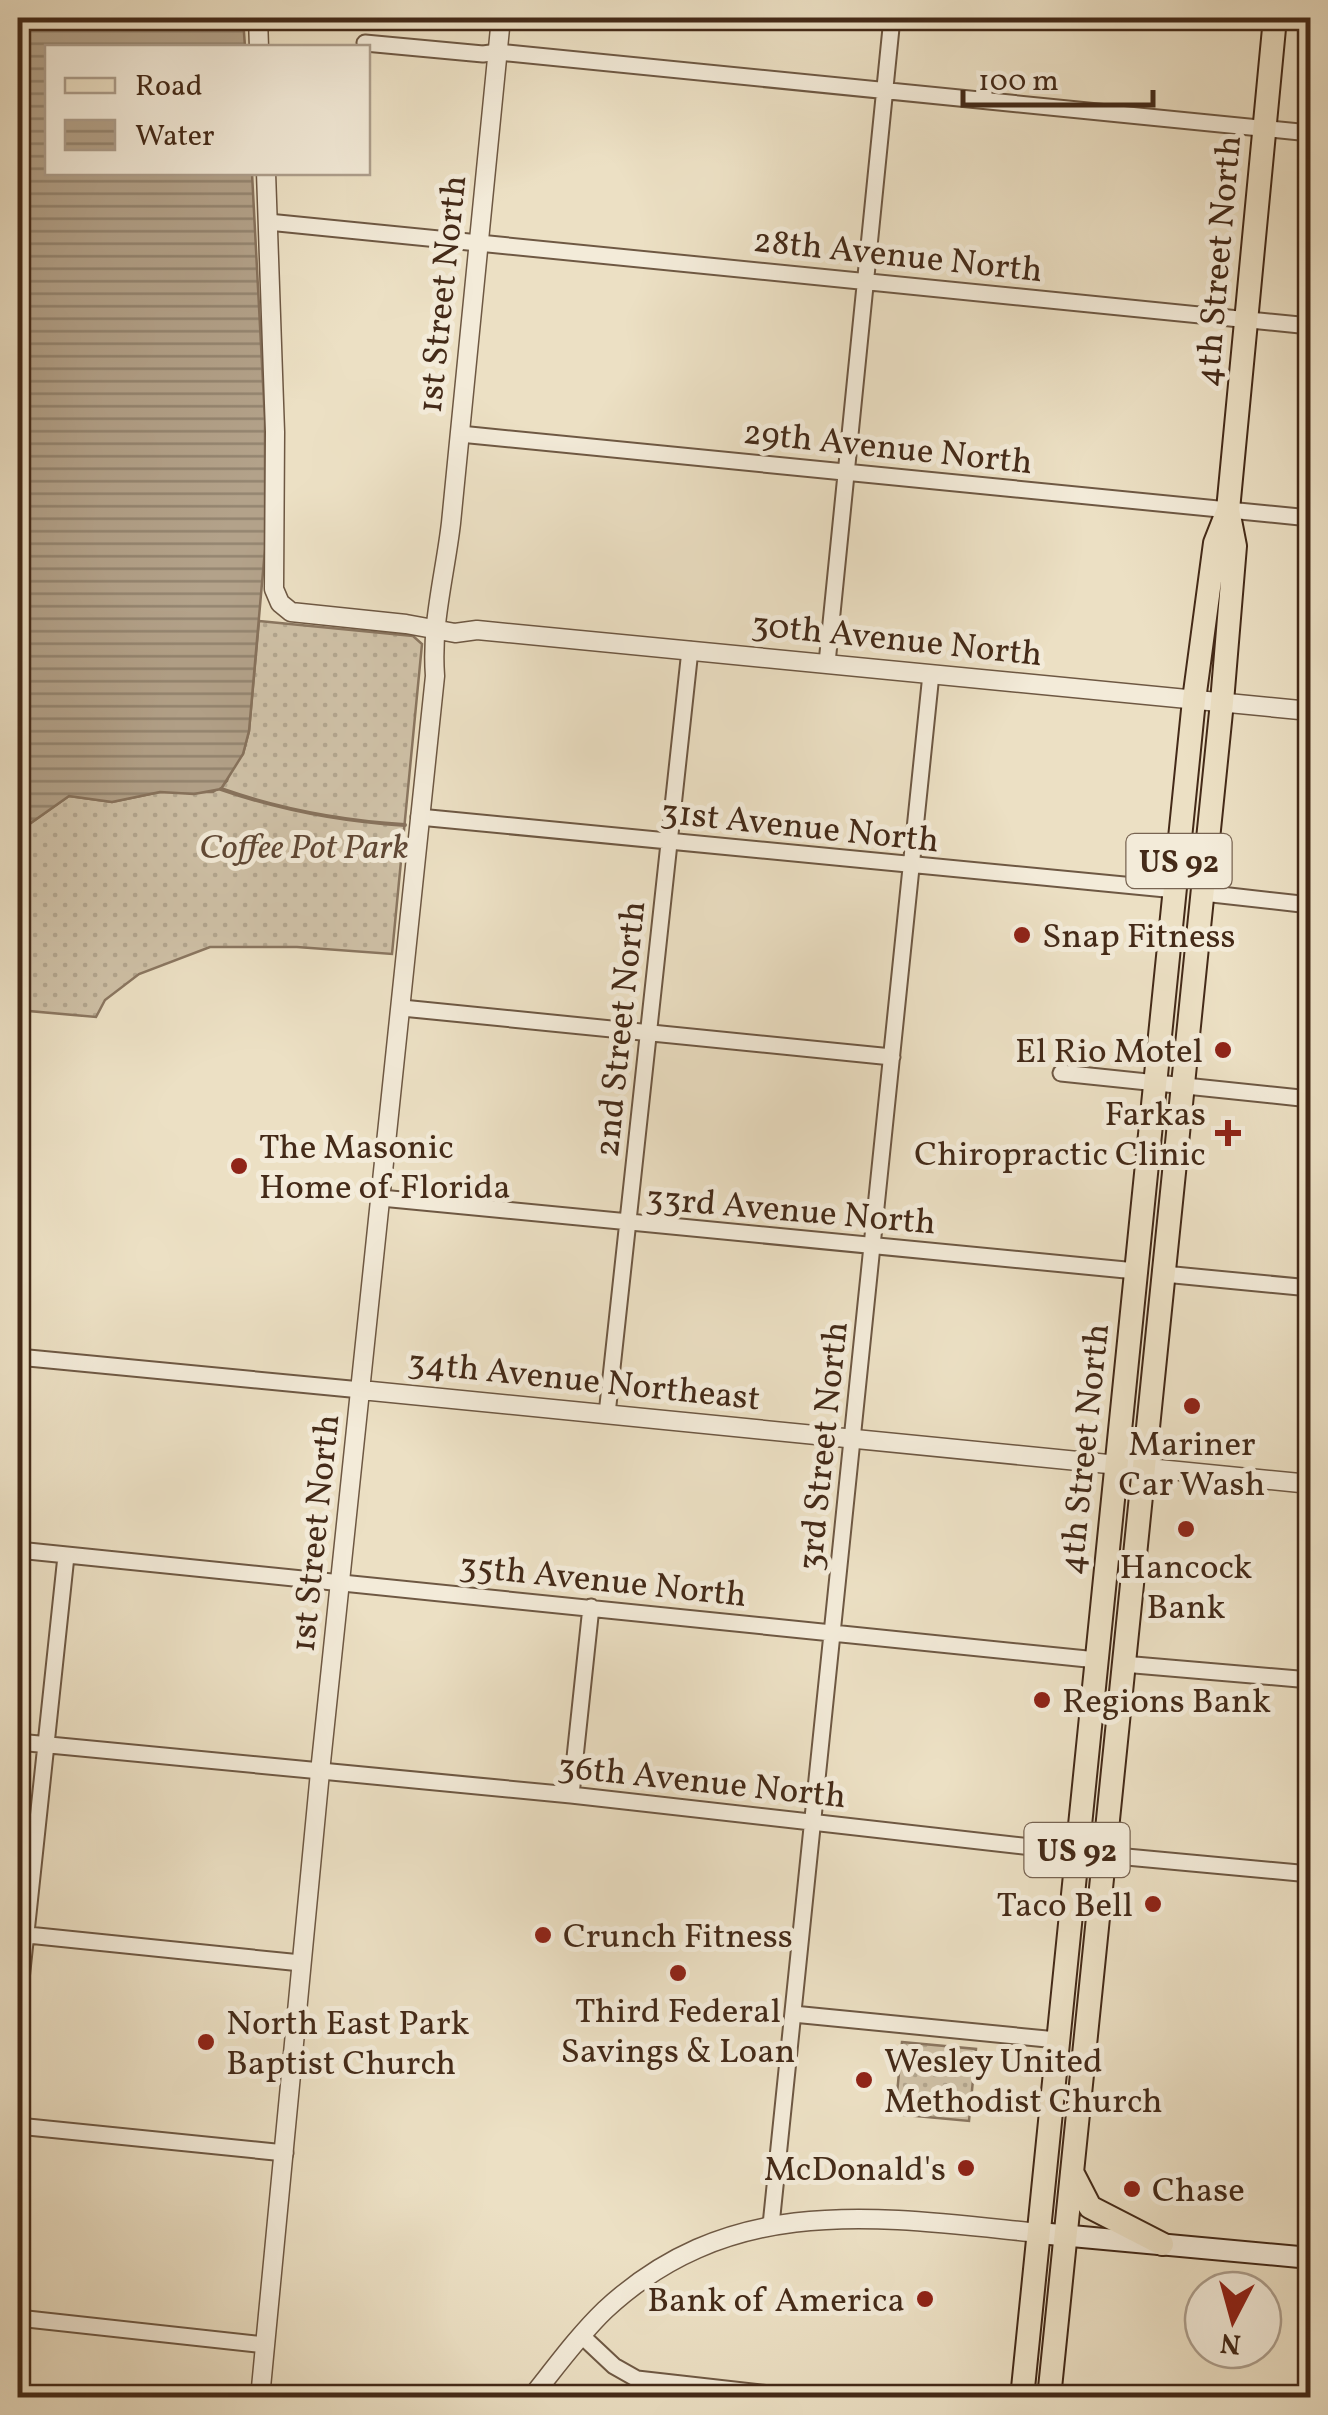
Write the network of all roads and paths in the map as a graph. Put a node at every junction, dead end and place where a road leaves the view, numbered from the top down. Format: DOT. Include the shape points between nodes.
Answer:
graph roads {
  1 [pos="258,18"];
  2 [pos="501,18"];
  3 [pos="892,18"];
  4 [pos="1276,18"];
  5 [pos="365,43"];
  6 [pos="259,45"];
  7 [pos="498,52"];
  8 [pos="884,90"];
  9 [pos="1264,128"];
  10 [pos="1310,133"];
  11 [pos="266,175"];
  12 [pos="268,222"];
  13 [pos="478,243"];
  14 [pos="866,281"];
  15 [pos="1247,319"];
  16 [pos="1310,326"];
  17 [pos="460,434"];
  18 [pos="846,472"];
  19 [pos="1228,510"];
  20 [pos="1310,518"];
  21 [pos="440,626"];
  22 [pos="690,650"];
  23 [pos="828,663"];
  24 [pos="932,674"];
  25 [pos="1194,700"];
  26 [pos="1222,702"];
  27 [pos="1310,711"];
  28 [pos="419,817"];
  29 [pos="669,842"];
  30 [pos="912,866"];
  31 [pos="1176,890"];
  32 [pos="1203,893"];
  33 [pos="1310,905"];
  34 [pos="1193,991"];
  35 [pos="402,1008"];
  36 [pos="648,1032"];
  37 [pos="892,1056"];
  38 [pos="1061,1073"];
  39 [pos="1155,1082"];
  40 [pos="1183,1085"];
  41 [pos="1310,1098"];
  42 [pos="1145,1180"];
  43 [pos="381,1198"];
  44 [pos="628,1224"];
  45 [pos="872,1247"];
  46 [pos="1136,1271"];
  47 [pos="1164,1274"];
  48 [pos="1310,1288"];
  49 [pos="18,1357"];
  50 [pos="362,1390"];
  51 [pos="607,1414"];
  52 [pos="853,1438"];
  53 [pos="1117,1464"];
  54 [pos="1144,1468"];
  55 [pos="1310,1484"];
  56 [pos="18,1550"];
  57 [pos="66,1556"];
  58 [pos="342,1583"];
  59 [pos="591,1608"];
  60 [pos="832,1632"];
  61 [pos="1097,1660"];
  62 [pos="1123,1664"];
  63 [pos="1310,1680"];
  64 [pos="18,1742"];
  65 [pos="47,1744"];
  66 [pos="320,1772"];
  67 [pos="571,1796"];
  68 [pos="813,1823"];
  69 [pos="1076,1852"];
  70 [pos="1105,1855"];
  71 [pos="1310,1874"];
  72 [pos="1068,1930"];
  73 [pos="22,1934"];
  74 [pos="301,1963"];
  75 [pos="18,2008"];
  76 [pos="793,2014"];
  77 [pos="1057,2040"];
  78 [pos="1086,2043"];
  79 [pos="18,2126"];
  80 [pos="284,2153"];
  81 [pos="1072,2172"];
  82 [pos="771,2226"];
  83 [pos="1039,2232"];
  84 [pos="1065,2236"];
  85 [pos="1162,2244"];
  86 [pos="1310,2258"];
  87 [pos="18,2318"];
  88 [pos="581,2335"];
  89 [pos="265,2345"];
  90 [pos="648,2390"];
  91 [pos="260,2398"];
  92 [pos="532,2398"];
  93 [pos="805,2398"];
  94 [pos="1022,2398"];
  95 [pos="1049,2398"];
  1 -- 6 [label="street"];
  2 -- 7 [label="street, 1st Street North"];
  3 -- 8 [label="street"];
  4 -- 9 [label="main road, 4th Street North / US 92"];
  5 -- 7 [label="street"];
  7 -- 8 [label="street"];
  7 -- 13 [label="street, 1st Street North"];
  8 -- 9 [label="street"];
  8 -- 14 [label="street"];
  9 -- 10 [label="street"];
  9 -- 15 [label="main road, 4th Street North / US 92"];
  11 -- 12 [label="street"];
  12 -- 13 [label="street, 28th Avenue North"];
  12 -- 21 [label="street" via="274,589 290,612 406,624 424,619"];
  13 -- 14 [label="street, 28th Avenue North"];
  13 -- 17 [label="street, 1st Street North"];
  14 -- 15 [label="street, 28th Avenue North"];
  14 -- 18 [label="street"];
  15 -- 16 [label="street, 28th Avenue North"];
  15 -- 19 [label="main road, 4th Street North / US 92"];
  17 -- 18 [label="street, 29th Avenue North"];
  17 -- 21 [label="street, 1st Street North"];
  18 -- 19 [label="street, 29th Avenue North"];
  18 -- 23 [label="street"];
  19 -- 20 [label="street, 29th Avenue North"];
  19 -- 25 [label="main road, 4th Street North / US 92" via="1215,543"];
  19 -- 26 [label="main road, 4th Street North / US 92" via="1235,546"];
  21 -- 22 [label="street, 30th Avenue North"];
  21 -- 28 [label="street, 1st Street North"];
  22 -- 23 [label="street, 30th Avenue North"];
  22 -- 29 [label="street, 2nd Street North"];
  23 -- 24 [label="street, 30th Avenue North"];
  24 -- 25 [label="street, 30th Avenue North"];
  24 -- 30 [label="street, 3rd Street North"];
  25 -- 26 [label="street, 30th Avenue North"];
  25 -- 31 [label="main road, 4th Street North / US 92"];
  26 -- 27 [label="street, 30th Avenue North"];
  26 -- 32 [label="main road, 4th Street North / US 92"];
  28 -- 29 [label="street, 31st Avenue North"];
  28 -- 35 [label="street, 1st Street North"];
  29 -- 30 [label="street, 31st Avenue North"];
  29 -- 36 [label="street, 2nd Street North"];
  30 -- 31 [label="street, 31st Avenue North"];
  30 -- 37 [label="street, 3rd Street North"];
  31 -- 34 [label="main road" via="1188,906 1181,972"];
  31 -- 39 [label="main road, 4th Street North / US 92"];
  32 -- 33 [label="street"];
  32 -- 34 [label="main road, 4th Street North / US 92"];
  34 -- 40 [label="main road, 4th Street North / US 92"];
  35 -- 36 [label="street"];
  35 -- 43 [label="street, 1st Street North"];
  36 -- 37 [label="street"];
  36 -- 44 [label="street, 2nd Street North"];
  37 -- 45 [label="street, 3rd Street North"];
  38 -- 39 [label="street"];
  39 -- 40 [label="street"];
  39 -- 42 [label="main road, 4th Street North / US 92"];
  40 -- 41 [label="street"];
  40 -- 47 [label="main road, 4th Street North / US 92"];
  42 -- 46 [label="main road, 4th Street North / US 92"];
  42 -- 47 [label="main road" via="1156,1202 1152,1262"];
  43 -- 44 [label="street, 33rd Avenue North"];
  43 -- 50 [label="street, 1st Street North"];
  44 -- 45 [label="street, 33rd Avenue North"];
  44 -- 51 [label="street, 2nd Street North"];
  45 -- 46 [label="street, 33rd Avenue North"];
  45 -- 52 [label="street, 3rd Street North"];
  46 -- 53 [label="main road, 4th Street North / US 92"];
  47 -- 48 [label="street"];
  47 -- 54 [label="main road, 4th Street North / US 92"];
  49 -- 50 [label="street, 34th Avenue Northeast"];
  50 -- 51 [label="street, 34th Avenue Northeast"];
  50 -- 58 [label="street, 1st Street North"];
  51 -- 52 [label="street, 34th Avenue Northeast"];
  52 -- 53 [label="street, 34th Avenue Northeast"];
  52 -- 60 [label="street, 3rd Street North"];
  53 -- 54 [label="street, 34th Avenue Northeast"];
  53 -- 61 [label="main road, 4th Street North / US 92"];
  54 -- 55 [label="street, 34th Avenue Northeast"];
  54 -- 62 [label="main road, 4th Street North / US 92"];
  56 -- 57 [label="street, 35th Avenue North"];
  57 -- 58 [label="street, 35th Avenue North"];
  57 -- 65 [label="street"];
  58 -- 59 [label="street, 35th Avenue North"];
  58 -- 66 [label="street, 1st Street North"];
  59 -- 60 [label="street, 35th Avenue North"];
  59 -- 67 [label="street"];
  60 -- 61 [label="street, 35th Avenue North"];
  60 -- 68 [label="street, 3rd Street North"];
  61 -- 69 [label="main road, 4th Street North / US 92"];
  61 -- 70 [label="main road" via="1107,1675 1094,1821 1095,1841"];
  62 -- 63 [label="street"];
  62 -- 70 [label="main road, 4th Street North / US 92"];
  64 -- 65 [label="street, 36th Avenue North"];
  65 -- 66 [label="street, 36th Avenue North"];
  65 -- 73 [label="street"];
  66 -- 67 [label="street, 36th Avenue North"];
  66 -- 74 [label="street, 1st Street North"];
  67 -- 68 [label="street, 36th Avenue North"];
  68 -- 69 [label="street, 36th Avenue North"];
  68 -- 76 [label="street, 3rd Street North"];
  69 -- 72 [label="main road, 4th Street North / US 92"];
  70 -- 71 [label="street"];
  70 -- 78 [label="main road, 4th Street North / US 92"];
  72 -- 77 [label="main road, 4th Street North / US 92"];
  72 -- 78 [label="main road" via="1079,1942 1071,2031"];
  73 -- 74 [label="street"];
  73 -- 75 [label="street"];
  74 -- 80 [label="street, 1st Street North"];
  76 -- 77 [label="street"];
  76 -- 82 [label="street, 3rd Street North"];
  77 -- 83 [label="main road, 4th Street North / US 92"];
  78 -- 81 [label="main road, 4th Street North / US 92"];
  79 -- 80 [label="street"];
  80 -- 89 [label="street, 1st Street North"];
  81 -- 84 [label="main road, 4th Street North / US 92"];
  81 -- 85 [label="main road" via="1090,2208"];
  82 -- 83 [label="street" via="854,2217"];
  82 -- 88 [label="street" via="674,2261"];
  83 -- 84 [label="main road"];
  83 -- 94 [label="main road, 4th Street North / US 92"];
  84 -- 85 [label="main road"];
  84 -- 95 [label="main road, 4th Street North / US 92"];
  85 -- 86 [label="main road"];
  87 -- 89 [label="street"];
  88 -- 90 [label="street"];
  88 -- 92 [label="street"];
  89 -- 91 [label="street, 1st Street North"];
  90 -- 93 [label="street"];
}
